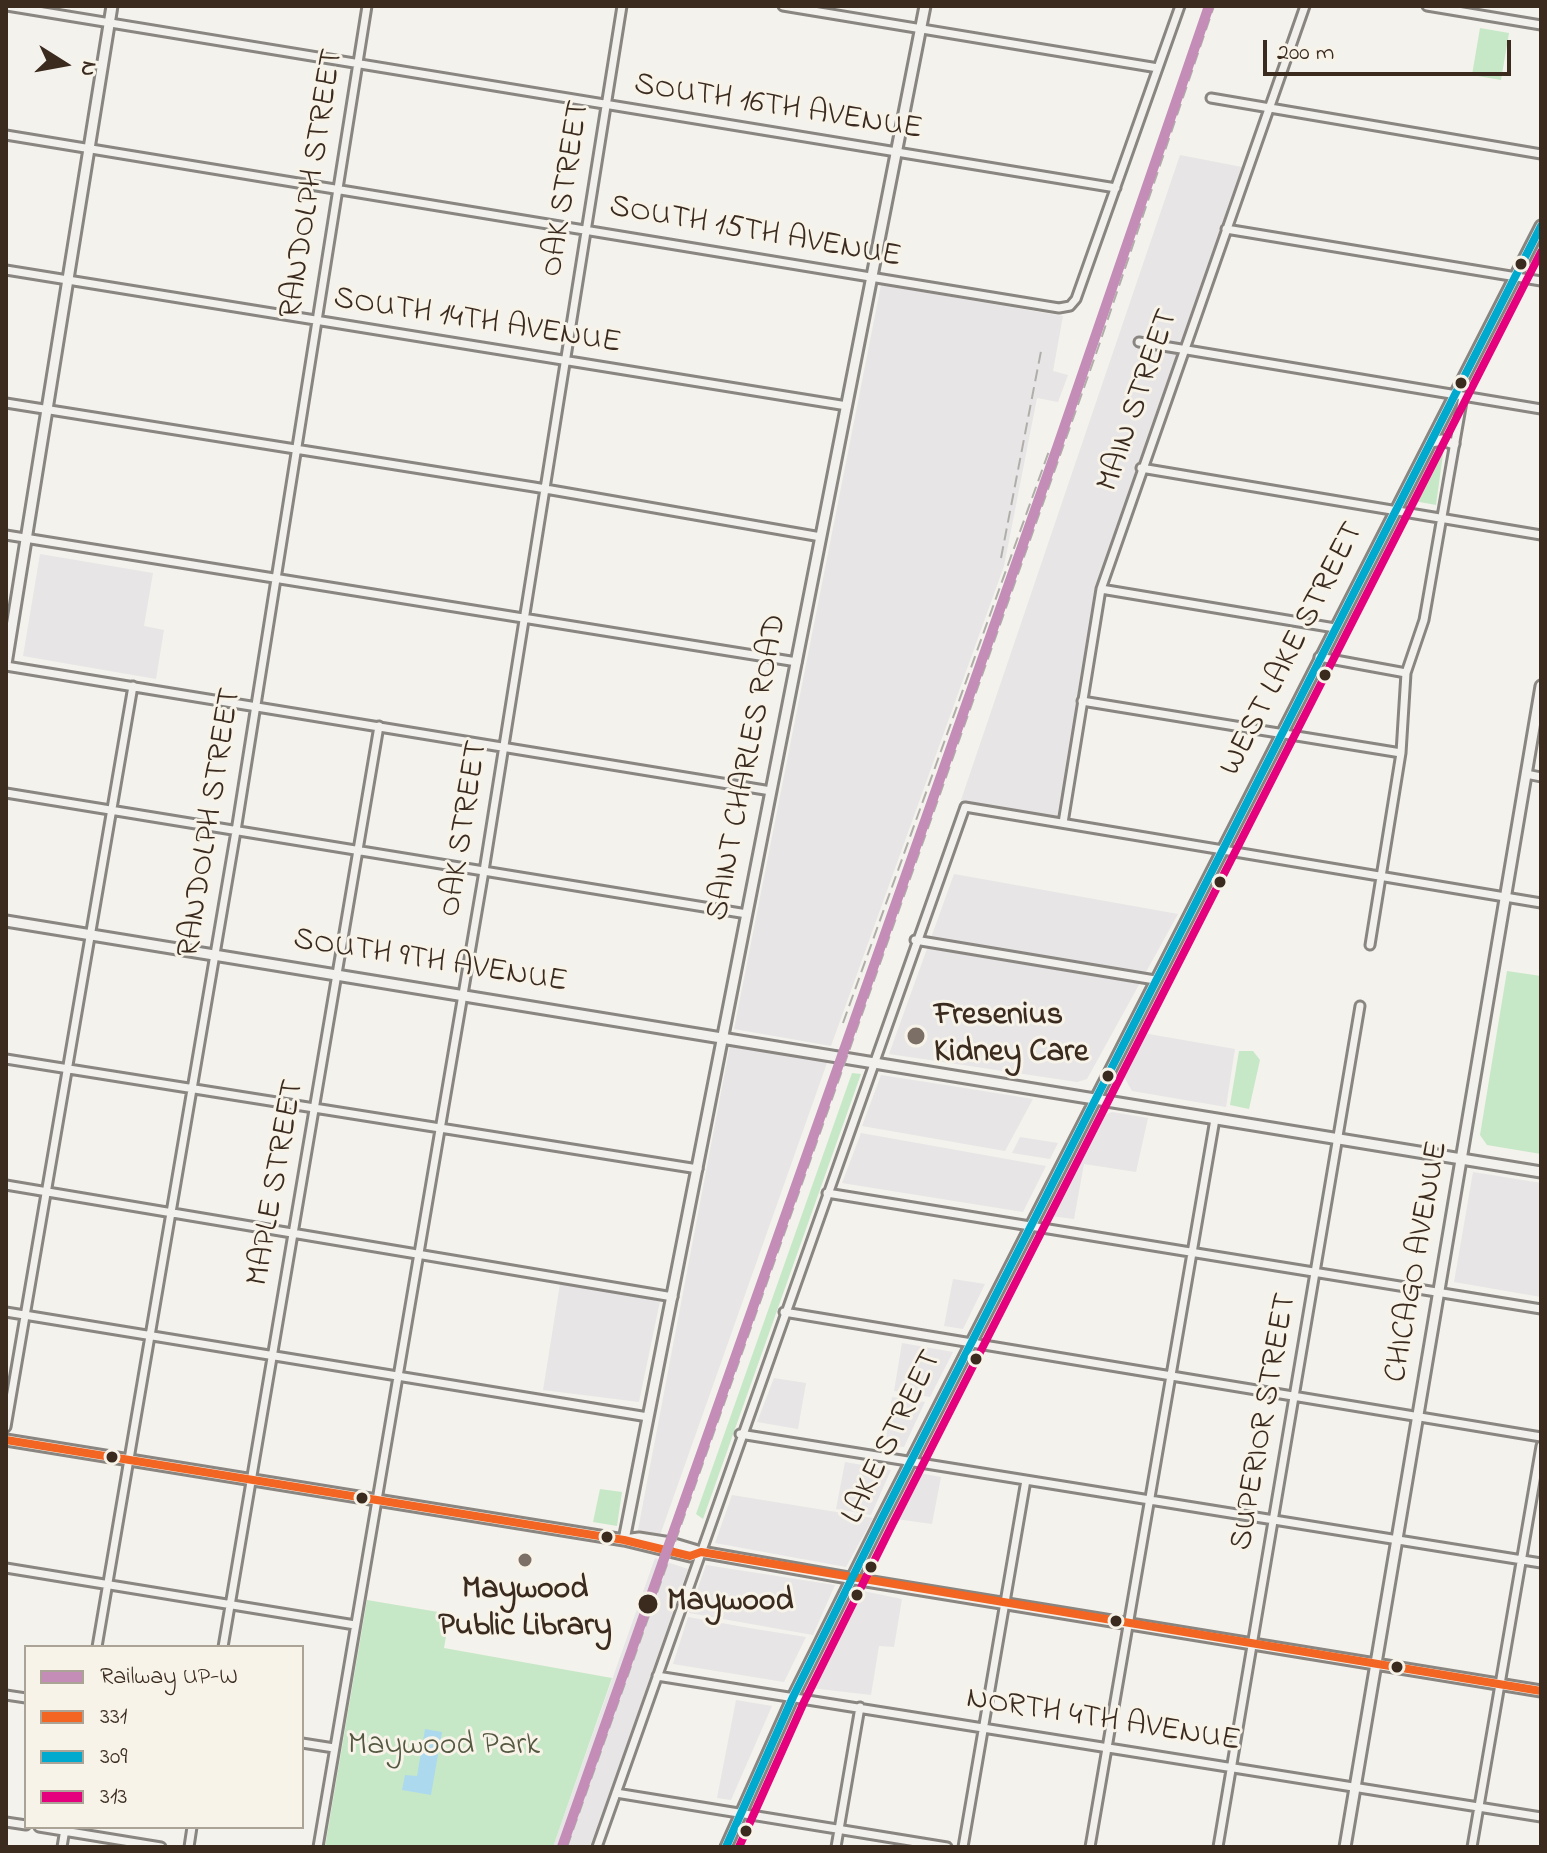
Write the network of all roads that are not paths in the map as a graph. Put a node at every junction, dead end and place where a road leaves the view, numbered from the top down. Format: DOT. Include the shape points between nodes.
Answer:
graph roads {
  1 [pos="7,6"];
  2 [pos="112,6"];
  3 [pos="367,6"];
  4 [pos="622,6"];
  5 [pos="783,6"];
  6 [pos="925,6"];
  7 [pos="1180,6"];
  8 [pos="1305,6"];
  9 [pos="1427,6"];
  10 [pos="109,23"];
  11 [pos="1541,25"];
  12 [pos="921,29"];
  13 [pos="358,63"];
  14 [pos="1158,68"];
  15 [pos="1211,98"];
  16 [pos="606,105"];
  17 [pos="1269,108"];
  18 [pos="6,135"];
  19 [pos="89,149"];
  20 [pos="897,152"];
  21 [pos="1541,154"];
  22 [pos="1116,188"];
  23 [pos="337,191"];
  24 [pos="1541,226"];
  25 [pos="586,229"];
  26 [pos="1226,229"];
  27 [pos="6,270"];
  28 [pos="1515,276"];
  29 [pos="872,278"];
  30 [pos="69,280"];
  31 [pos="1541,281"];
  32 [pos="317,321"];
  33 [pos="1139,342"];
  34 [pos="1183,349"];
  35 [pos="565,361"];
  36 [pos="1460,395"];
  37 [pos="6,403"];
  38 [pos="847,406"];
  39 [pos="1541,409"];
  40 [pos="47,410"];
  41 [pos="1431,442"];
  42 [pos="1454,444"];
  43 [pos="297,449"];
  44 [pos="1141,468"];
  45 [pos="545,489"];
  46 [pos="1395,511"];
  47 [pos="1442,518"];
  48 [pos="6,535"];
  49 [pos="1541,535"];
  50 [pos="821,537"];
  51 [pos="26,538"];
  52 [pos="276,579"];
  53 [pos="1101,589"];
  54 [pos="524,618"];
  55 [pos="1335,628"];
  56 [pos="1319,657"];
  57 [pos="797,662"];
  58 [pos="6,665"];
  59 [pos="1406,673"];
  60 [pos="133,686"];
  61 [pos="1541,686"];
  62 [pos="1082,701"];
  63 [pos="255,706"];
  64 [pos="379,726"];
  65 [pos="1280,733"];
  66 [pos="503,747"];
  67 [pos="1401,753"];
  68 [pos="1526,774"];
  69 [pos="1541,777"];
  70 [pos="771,791"];
  71 [pos="6,793"];
  72 [pos="112,811"];
  73 [pos="1063,823"];
  74 [pos="236,831"];
  75 [pos="1221,849"];
  76 [pos="358,851"];
  77 [pos="484,871"];
  78 [pos="1382,876"];
  79 [pos="1506,897"];
  80 [pos="1541,903"];
  81 [pos="747,914"];
  82 [pos="6,921"];
  83 [pos="91,935"];
  84 [pos="915,940"];
  85 [pos="1370,945"];
  86 [pos="215,955"];
  87 [pos="337,975"];
  88 [pos="1155,980"];
  89 [pos="463,994"];
  90 [pos="1360,1006"];
  91 [pos="723,1038"];
  92 [pos="6,1059"];
  93 [pos="874,1062"];
  94 [pos="68,1069"];
  95 [pos="192,1089"];
  96 [pos="1094,1099"];
  97 [pos="315,1109"];
  98 [pos="1215,1119"];
  99 [pos="440,1130"];
  100 [pos="1338,1139"];
  101 [pos="1464,1158"];
  102 [pos="698,1169"];
  103 [pos="1541,1172"];
  104 [pos="6,1185"];
  105 [pos="47,1191"];
  106 [pos="827,1193"];
  107 [pos="171,1212"];
  108 [pos="1029,1226"];
  109 [pos="293,1233"];
  110 [pos="1193,1252"];
  111 [pos="417,1254"];
  112 [pos="1316,1272"];
  113 [pos="1441,1292"];
  114 [pos="673,1297"];
  115 [pos="1541,1309"];
  116 [pos="6,1312"];
  117 [pos="784,1312"];
  118 [pos="25,1315"];
  119 [pos="150,1335"];
  120 [pos="970,1343"];
  121 [pos="273,1355"];
  122 [pos="397,1376"];
  123 [pos="1171,1376"];
  124 [pos="1295,1396"];
  125 [pos="648,1417"];
  126 [pos="1420,1417"];
  127 [pos="6,1427"];
  128 [pos="740,1434"];
  129 [pos="1541,1437"];
  130 [pos="6,1440"];
  131 [pos="1541,1446"];
  132 [pos="129,1460"];
  133 [pos="912,1461"];
  134 [pos="252,1480"];
  135 [pos="1026,1480"];
  136 [pos="376,1500"];
  137 [pos="1150,1500"];
  138 [pos="1273,1520"];
  139 [pos="624,1540"];
  140 [pos="1398,1540"];
  141 [pos="701,1552"];
  142 [pos="1521,1560"];
  143 [pos="1541,1563"];
  144 [pos="6,1568"];
  145 [pos="854,1579"];
  146 [pos="107,1585"];
  147 [pos="1005,1604"];
  148 [pos="230,1605"];
  149 [pos="1129,1624"];
  150 [pos="355,1625"];
  151 [pos="1252,1644"];
  152 [pos="97,1645"];
  153 [pos="223,1645"];
  154 [pos="1376,1664"];
  155 [pos="657,1676"];
  156 [pos="1500,1685"];
  157 [pos="1541,1691"];
  158 [pos="793,1697"];
  159 [pos="860,1707"];
  160 [pos="983,1727"];
  161 [pos="304,1743"];
  162 [pos="1107,1747"];
  163 [pos="334,1748"];
  164 [pos="1231,1767"];
  165 [pos="1355,1787"];
  166 [pos="616,1793"];
  167 [pos="1479,1807"];
  168 [pos="741,1813"];
  169 [pos="1541,1817"];
  170 [pos="66,1829"];
  171 [pos="839,1829"];
  172 [pos="62,1847"];
  173 [pos="161,1847"];
  174 [pos="318,1847"];
  175 [pos="597,1847"];
  176 [pos="726,1847"];
  177 [pos="836,1847"];
  178 [pos="947,1847"];
  179 [pos="963,1847"];
  180 [pos="1090,1847"];
  181 [pos="1218,1847"];
  182 [pos="1345,1847"];
  183 [pos="1472,1847"];
  1 -- 10 [label="street, SOUTH 16TH AVENUE"];
  2 -- 10 [label="main road"];
  3 -- 13 [label="street, RANDOLPH STREET"];
  4 -- 16 [label="street, OAK STREET"];
  5 -- 12 [label="street"];
  6 -- 12 [label="main road, SAINT CHARLES ROAD"];
  7 -- 14 [label="street"];
  8 -- 17 [label="street, MAIN STREET"];
  9 -- 11 [label="street"];
  10 -- 13 [label="street, SOUTH 16TH AVENUE"];
  10 -- 19 [label="main road"];
  12 -- 14 [label="street"];
  12 -- 20 [label="main road, SAINT CHARLES ROAD"];
  13 -- 16 [label="street, SOUTH 16TH AVENUE"];
  13 -- 23 [label="street, RANDOLPH STREET"];
  14 -- 22 [label="street"];
  15 -- 17 [label="street"];
  16 -- 20 [label="street, SOUTH 16TH AVENUE"];
  16 -- 25 [label="street, OAK STREET"];
  17 -- 21 [label="street"];
  17 -- 26 [label="street, MAIN STREET"];
  18 -- 19 [label="street, SOUTH 15TH AVENUE"];
  19 -- 23 [label="street, SOUTH 15TH AVENUE"];
  19 -- 30 [label="main road"];
  20 -- 22 [label="street, SOUTH 16TH AVENUE"];
  20 -- 29 [label="main road, SAINT CHARLES ROAD"];
  22 -- 29 [label="street, SOUTH 15TH AVENUE" via="1070,306"];
  23 -- 25 [label="street, SOUTH 15TH AVENUE"];
  23 -- 32 [label="street, RANDOLPH STREET"];
  24 -- 28 [label="main road, WEST LAKE STREET"];
  25 -- 29 [label="street, SOUTH 15TH AVENUE"];
  25 -- 35 [label="street, OAK STREET"];
  26 -- 28 [label="street"];
  26 -- 34 [label="street, MAIN STREET"];
  27 -- 30 [label="street, SOUTH 14TH AVENUE"];
  28 -- 31 [label="street"];
  28 -- 36 [label="main road, WEST LAKE STREET"];
  29 -- 38 [label="main road, SAINT CHARLES ROAD"];
  30 -- 32 [label="street, SOUTH 14TH AVENUE"];
  30 -- 40 [label="main road"];
  32 -- 35 [label="street, SOUTH 14TH AVENUE"];
  32 -- 43 [label="street, RANDOLPH STREET"];
  33 -- 34 [label="street"];
  34 -- 36 [label="street"];
  34 -- 44 [label="street, MAIN STREET"];
  35 -- 38 [label="street, SOUTH 14TH AVENUE"];
  35 -- 45 [label="street, OAK STREET"];
  36 -- 39 [label="street"];
  36 -- 41 [label="main road, WEST LAKE STREET"];
  36 -- 42 [label="street"];
  37 -- 40 [label="street"];
  38 -- 50 [label="main road, SAINT CHARLES ROAD"];
  40 -- 43 [label="street"];
  40 -- 51 [label="main road"];
  41 -- 42 [label="main road"];
  41 -- 46 [label="main road, WEST LAKE STREET"];
  42 -- 47 [label="street"];
  43 -- 45 [label="street"];
  43 -- 52 [label="street, RANDOLPH STREET"];
  44 -- 46 [label="street"];
  44 -- 53 [label="street, MAIN STREET"];
  45 -- 50 [label="street"];
  45 -- 54 [label="street, OAK STREET"];
  46 -- 47 [label="street"];
  46 -- 55 [label="main road, WEST LAKE STREET"];
  47 -- 49 [label="street"];
  47 -- 59 [label="street" via="1424,620"];
  48 -- 51 [label="street"];
  50 -- 57 [label="main road, SAINT CHARLES ROAD"];
  51 -- 52 [label="street"];
  51 -- 58 [label="main road"];
  52 -- 54 [label="street"];
  52 -- 63 [label="street, RANDOLPH STREET"];
  53 -- 55 [label="street"];
  53 -- 62 [label="street, MAIN STREET"];
  54 -- 57 [label="street"];
  54 -- 66 [label="street, OAK STREET"];
  55 -- 56 [label="main road, WEST LAKE STREET"];
  56 -- 59 [label="street"];
  56 -- 65 [label="main road, WEST LAKE STREET"];
  57 -- 70 [label="main road, SAINT CHARLES ROAD"];
  58 -- 60 [label="street"];
  59 -- 67 [label="street"];
  60 -- 63 [label="street"];
  60 -- 72 [label="street"];
  61 -- 68 [label="main road, CHICAGO AVENUE"];
  62 -- 65 [label="street"];
  62 -- 73 [label="street, MAIN STREET"];
  63 -- 64 [label="street"];
  63 -- 74 [label="street, RANDOLPH STREET"];
  64 -- 66 [label="street"];
  64 -- 76 [label="street, MAPLE STREET"];
  65 -- 67 [label="street"];
  65 -- 75 [label="main road, WEST LAKE STREET"];
  66 -- 70 [label="street"];
  66 -- 77 [label="street, OAK STREET"];
  67 -- 78 [label="street"];
  68 -- 69 [label="street"];
  68 -- 79 [label="main road, CHICAGO AVENUE"];
  70 -- 81 [label="main road, SAINT CHARLES ROAD"];
  71 -- 72 [label="street"];
  72 -- 74 [label="street"];
  72 -- 83 [label="street"];
  73 -- 75 [label="street"];
  73 -- 84 [label="street" via="965,807"];
  74 -- 76 [label="street"];
  74 -- 86 [label="street, RANDOLPH STREET"];
  75 -- 78 [label="street"];
  75 -- 88 [label="main road, WEST LAKE STREET"];
  76 -- 77 [label="street"];
  76 -- 87 [label="street, MAPLE STREET"];
  77 -- 81 [label="street"];
  77 -- 89 [label="street, OAK STREET"];
  78 -- 79 [label="street"];
  78 -- 85 [label="street"];
  79 -- 80 [label="street"];
  79 -- 101 [label="main road, CHICAGO AVENUE"];
  81 -- 91 [label="main road, SAINT CHARLES ROAD"];
  82 -- 83 [label="main road, SOUTH 9TH AVENUE"];
  83 -- 86 [label="main road, SOUTH 9TH AVENUE"];
  83 -- 94 [label="street"];
  84 -- 88 [label="street"];
  84 -- 93 [label="street"];
  86 -- 87 [label="main road, SOUTH 9TH AVENUE"];
  86 -- 95 [label="street, RANDOLPH STREET"];
  87 -- 89 [label="main road, SOUTH 9TH AVENUE"];
  87 -- 97 [label="street, MAPLE STREET"];
  88 -- 96 [label="main road, WEST LAKE STREET"];
  89 -- 91 [label="main road, SOUTH 9TH AVENUE"];
  89 -- 99 [label="street, OAK STREET"];
  90 -- 100 [label="street, SUPERIOR STREET"];
  91 -- 93 [label="main road, SOUTH 9TH AVENUE"];
  91 -- 102 [label="main road, SAINT CHARLES ROAD"];
  92 -- 94 [label="street"];
  93 -- 96 [label="main road, SOUTH 9TH AVENUE"];
  93 -- 106 [label="street"];
  94 -- 95 [label="street"];
  94 -- 105 [label="street"];
  95 -- 97 [label="street"];
  95 -- 107 [label="street, RANDOLPH STREET"];
  96 -- 98 [label="main road, SOUTH 9TH AVENUE"];
  96 -- 108 [label="main road, LAKE STREET"];
  97 -- 99 [label="street"];
  97 -- 109 [label="street, MAPLE STREET"];
  98 -- 100 [label="main road, SOUTH 9TH AVENUE"];
  98 -- 110 [label="street"];
  99 -- 102 [label="street"];
  99 -- 111 [label="street, OAK STREET"];
  100 -- 101 [label="main road, SOUTH 9TH AVENUE"];
  100 -- 112 [label="street, SUPERIOR STREET"];
  101 -- 103 [label="main road, SOUTH 9TH AVENUE"];
  101 -- 113 [label="main road, CHICAGO AVENUE"];
  102 -- 114 [label="main road, SAINT CHARLES ROAD"];
  104 -- 105 [label="street"];
  105 -- 107 [label="street"];
  105 -- 118 [label="street"];
  106 -- 108 [label="street"];
  106 -- 117 [label="street"];
  107 -- 109 [label="street"];
  107 -- 119 [label="street, RANDOLPH STREET"];
  108 -- 110 [label="street"];
  108 -- 120 [label="main road, LAKE STREET"];
  109 -- 111 [label="street"];
  109 -- 121 [label="street, MAPLE STREET"];
  110 -- 112 [label="street"];
  110 -- 123 [label="street"];
  111 -- 114 [label="street"];
  111 -- 122 [label="street, OAK STREET"];
  112 -- 113 [label="street"];
  112 -- 124 [label="street, SUPERIOR STREET"];
  113 -- 115 [label="street"];
  113 -- 126 [label="main road, CHICAGO AVENUE"];
  114 -- 125 [label="main road, SAINT CHARLES ROAD"];
  116 -- 118 [label="street"];
  117 -- 120 [label="street"];
  117 -- 128 [label="street"];
  118 -- 119 [label="street"];
  118 -- 127 [label="street"];
  119 -- 121 [label="street"];
  119 -- 132 [label="street, RANDOLPH STREET"];
  120 -- 123 [label="street"];
  120 -- 133 [label="main road, LAKE STREET"];
  121 -- 122 [label="street"];
  121 -- 134 [label="street, MAPLE STREET"];
  122 -- 125 [label="street"];
  122 -- 136 [label="street, OAK STREET"];
  123 -- 124 [label="street"];
  123 -- 137 [label="street"];
  124 -- 126 [label="street"];
  124 -- 138 [label="street, SUPERIOR STREET"];
  125 -- 139 [label="main road, SAINT CHARLES ROAD"];
  126 -- 129 [label="street"];
  126 -- 140 [label="main road, CHICAGO AVENUE"];
  128 -- 133 [label="street"];
  128 -- 141 [label="street"];
  130 -- 132 [label="main road"];
  131 -- 142 [label="street"];
  132 -- 134 [label="main road"];
  132 -- 146 [label="street, RANDOLPH STREET"];
  133 -- 135 [label="street"];
  133 -- 145 [label="main road, LAKE STREET"];
  134 -- 136 [label="main road"];
  134 -- 148 [label="street, MAPLE STREET"];
  135 -- 137 [label="street"];
  135 -- 147 [label="street"];
  136 -- 139 [label="main road"];
  136 -- 150 [label="street, OAK STREET"];
  137 -- 138 [label="street"];
  137 -- 149 [label="street"];
  138 -- 140 [label="street"];
  138 -- 151 [label="street, SUPERIOR STREET"];
  139 -- 141 [label="main road" via="690,1556"];
  140 -- 142 [label="street"];
  140 -- 154 [label="main road, CHICAGO AVENUE"];
  141 -- 145 [label="main road"];
  141 -- 155 [label="street"];
  142 -- 143 [label="street"];
  142 -- 156 [label="street"];
  144 -- 146 [label="street"];
  145 -- 147 [label="main road"];
  145 -- 158 [label="main road, LAKE STREET"];
  146 -- 148 [label="street"];
  146 -- 152 [label="street, RANDOLPH STREET"];
  147 -- 149 [label="main road"];
  147 -- 160 [label="street"];
  148 -- 150 [label="street"];
  148 -- 153 [label="street, MAPLE STREET"];
  149 -- 151 [label="main road"];
  149 -- 162 [label="street"];
  150 -- 163 [label="street, OAK STREET"];
  151 -- 154 [label="main road"];
  151 -- 164 [label="street, SUPERIOR STREET"];
  154 -- 156 [label="main road"];
  154 -- 165 [label="main road, CHICAGO AVENUE"];
  155 -- 158 [label="street, NORTH 4TH AVENUE"];
  155 -- 166 [label="street"];
  156 -- 157 [label="main road"];
  156 -- 167 [label="street"];
  158 -- 159 [label="street, NORTH 4TH AVENUE"];
  158 -- 168 [label="main road, LAKE STREET"];
  159 -- 160 [label="street, NORTH 4TH AVENUE"];
  159 -- 171 [label="street"];
  160 -- 162 [label="street, NORTH 4TH AVENUE"];
  160 -- 179 [label="street"];
  161 -- 163 [label="street"];
  162 -- 164 [label="street, NORTH 4TH AVENUE"];
  162 -- 180 [label="street"];
  163 -- 174 [label="street, OAK STREET"];
  164 -- 165 [label="street, NORTH 4TH AVENUE"];
  164 -- 181 [label="street, SUPERIOR STREET"];
  165 -- 167 [label="street, NORTH 4TH AVENUE"];
  165 -- 182 [label="main road, CHICAGO AVENUE"];
  166 -- 168 [label="street"];
  166 -- 175 [label="street"];
  167 -- 169 [label="street, NORTH 4TH AVENUE"];
  167 -- 183 [label="street"];
  168 -- 171 [label="street"];
  168 -- 176 [label="main road, LAKE STREET"];
  170 -- 172 [label="street"];
  170 -- 173 [label="street"];
  171 -- 177 [label="street"];
  171 -- 178 [label="street"];
}
